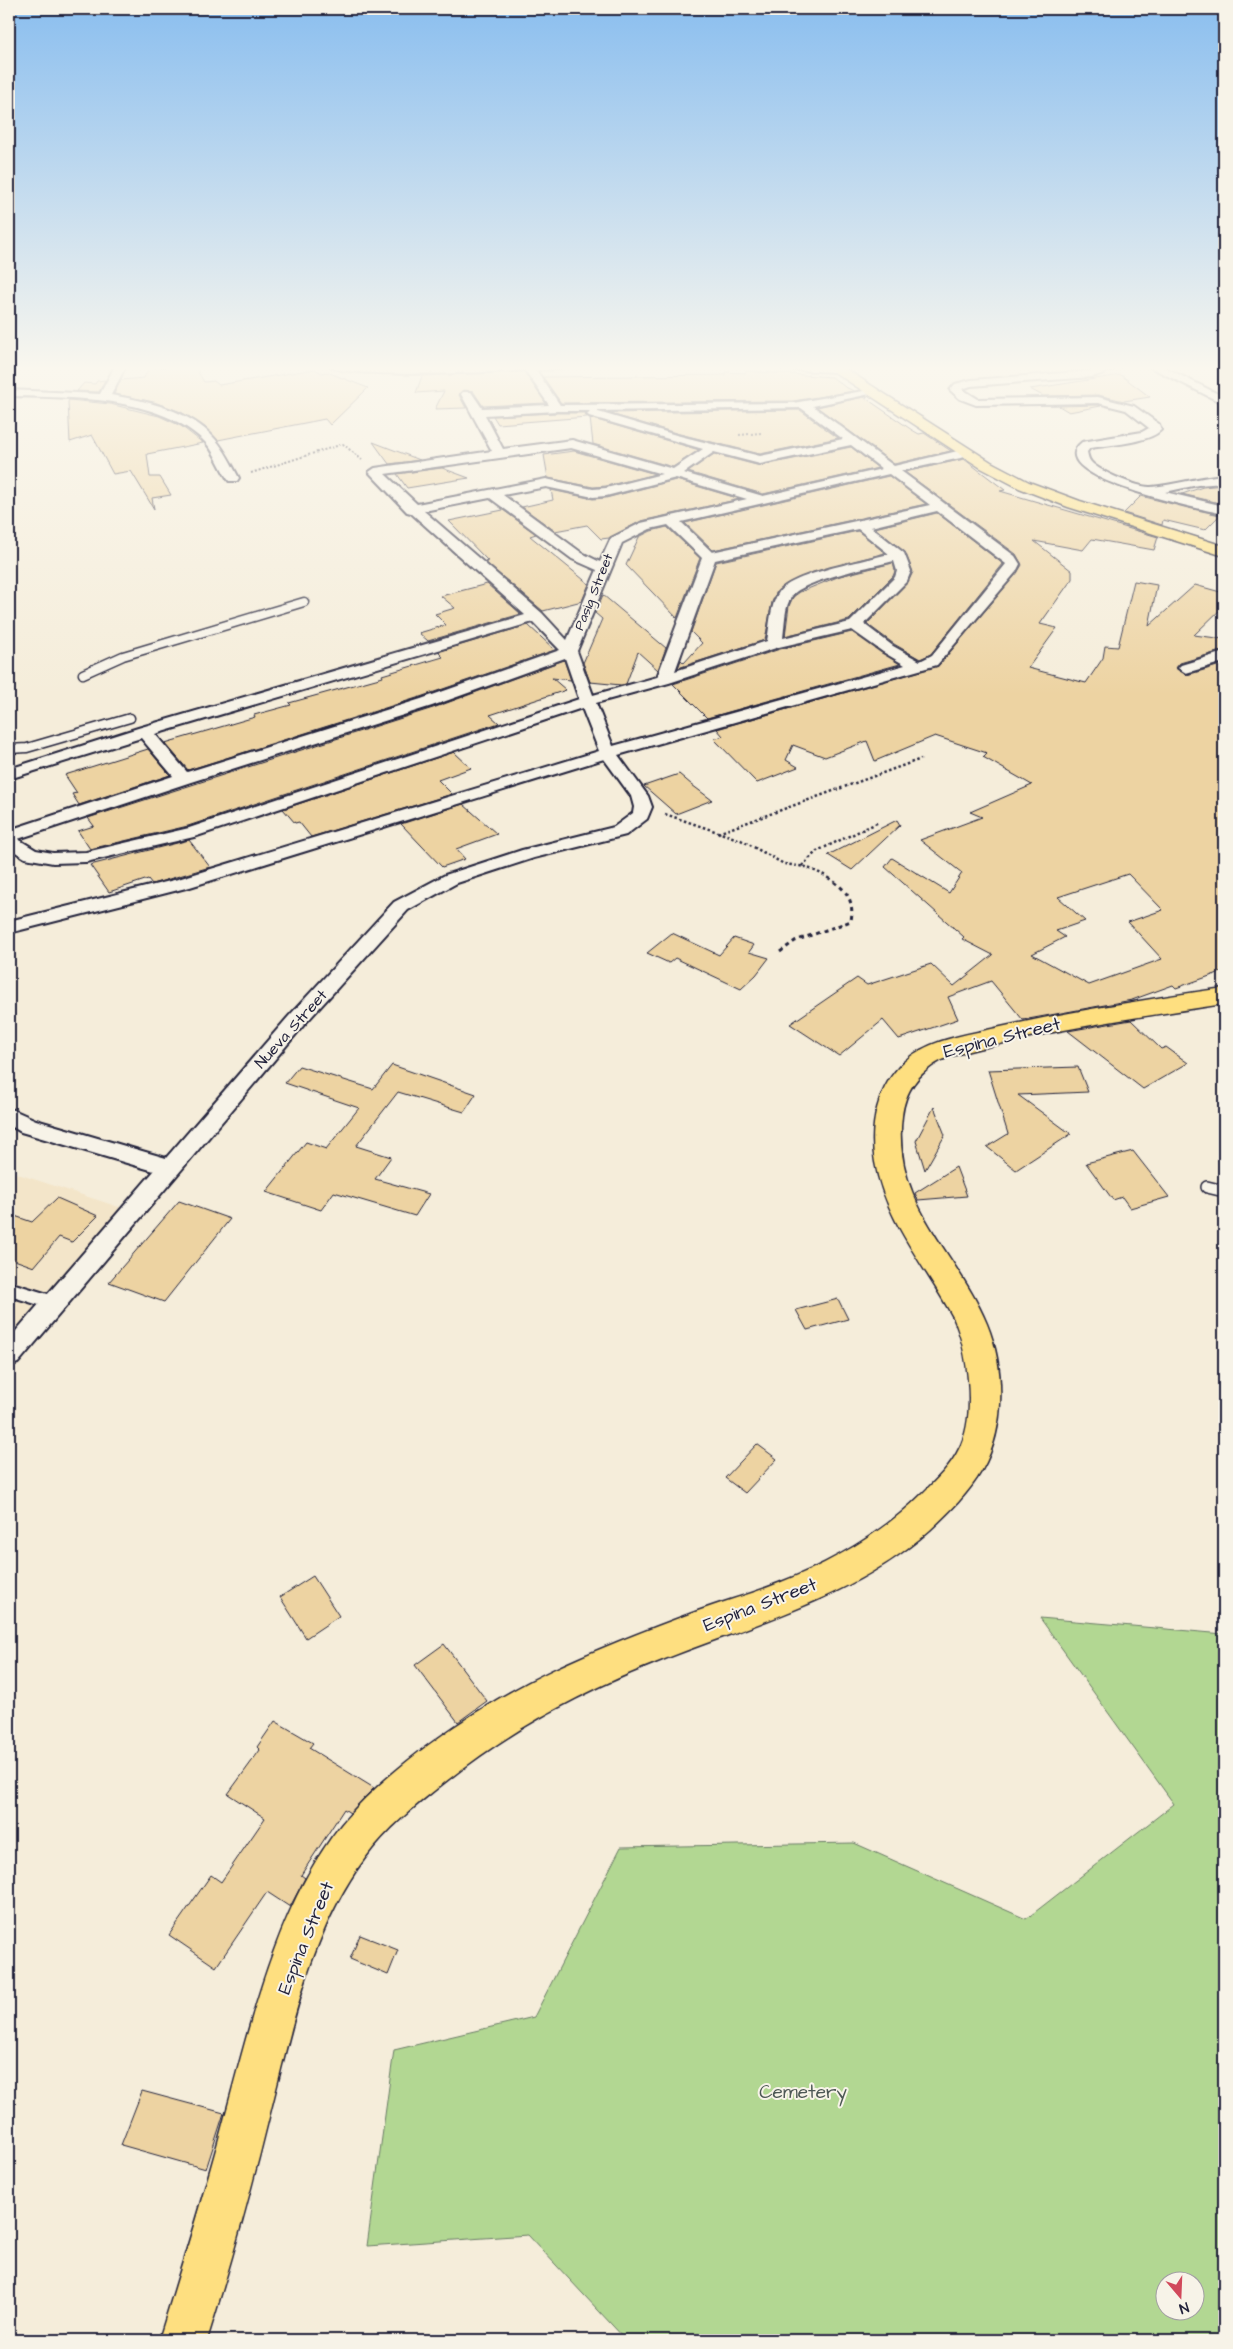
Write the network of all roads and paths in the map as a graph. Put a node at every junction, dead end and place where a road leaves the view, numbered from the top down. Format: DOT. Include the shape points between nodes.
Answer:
graph roads {
  1 [pos="241,476"];
  2 [pos="379,476"];
  3 [pos="670,476"];
  4 [pos="675,476"];
  5 [pos="868,476"];
  6 [pos="899,476"];
  7 [pos="1007,476"];
  8 [pos="1104,476"];
  9 [pos="233,478"];
  10 [pos="1224,479"];
  11 [pos="1152,491"];
  12 [pos="493,494"];
  13 [pos="764,500"];
  14 [pos="940,506"];
  15 [pos="412,509"];
  16 [pos="1224,510"];
  17 [pos="671,520"];
  18 [pos="861,525"];
  19 [pos="1224,551"];
  20 [pos="899,556"];
  21 [pos="708,557"];
  22 [pos="606,569"];
  23 [pos="304,602"];
  24 [pos="537,616"];
  25 [pos="855,625"];
  26 [pos="774,644"];
  27 [pos="570,651"];
  28 [pos="1224,657"];
  29 [pos="918,666"];
  30 [pos="1186,668"];
  31 [pos="82,674"];
  32 [pos="664,680"];
  33 [pos="587,701"];
  34 [pos="130,718"];
  35 [pos="144,730"];
  36 [pos="9,749"];
  37 [pos="608,753"];
  38 [pos="921,759"];
  39 [pos="9,774"];
  40 [pos="184,779"];
  41 [pos="643,807"];
  42 [pos="879,822"];
  43 [pos="718,833"];
  44 [pos="9,836"];
  45 [pos="9,841"];
  46 [pos="802,866"];
  47 [pos="9,927"];
  48 [pos="780,952"];
  49 [pos="1224,996"];
  50 [pos="9,1116"];
  51 [pos="172,1168"];
  52 [pos="1208,1187"];
  53 [pos="1224,1191"];
  54 [pos="9,1290"];
  55 [pos="55,1302"];
  56 [pos="9,1356"];
  57 [pos="183,2340"];
  1 -- 9 [label="path"];
  2 -- 15 [label="street"];
  3 -- 12 [label="street" via="599,493 546,482"];
  4 -- 13 [label="street"];
  5 -- 13 [label="street, Pasig Street"];
  6 -- 14 [label="street"];
  7 -- 19 [label="main road" via="1049,495"];
  8 -- 11 [label="street"];
  10 -- 11 [label="street"];
  11 -- 16 [label="street"];
  12 -- 15 [label="street"];
  12 -- 22 [label="street" via="577,556"];
  13 -- 17 [label="street, Pasig Street"];
  14 -- 18 [label="street"];
  14 -- 29 [label="street" via="1005,554 1013,564 937,658"];
  15 -- 24 [label="street"];
  17 -- 21 [label="street"];
  17 -- 22 [label="street, Pasig Street" via="623,536 612,546"];
  18 -- 20 [label="street"];
  18 -- 21 [label="street"];
  20 -- 25 [label="street" via="906,572"];
  20 -- 26 [label="street" via="812,579 791,588 785,595"];
  21 -- 32 [label="street"];
  22 -- 27 [label="street, Pasig Street"];
  23 -- 31 [label="lane" via="132,653"];
  24 -- 27 [label="street"];
  24 -- 35 [label="street"];
  25 -- 26 [label="street"];
  25 -- 29 [label="street"];
  26 -- 32 [label="street"];
  27 -- 33 [label="street, Pasig Street"];
  27 -- 40 [label="street" via="398,714"];
  28 -- 30 [label="street"];
  29 -- 37 [label="street"];
  32 -- 33 [label="street"];
  33 -- 37 [label="street, Pasig Street"];
  33 -- 45 [label="street" via="233,820 143,844 86,857 54,858 31,854"];
  34 -- 36 [label="lane" via="27,748"];
  35 -- 39 [label="street"];
  35 -- 40 [label="street"];
  37 -- 41 [label="street, Pasig Street" via="639,796"];
  37 -- 47 [label="street" via="184,884"];
  38 -- 43 [label="path"];
  40 -- 44 [label="street"];
  41 -- 43 [label="path"];
  41 -- 51 [label="street, Nueva Street" via="641,815 620,831 528,854 451,879 402,906 296,1021"];
  42 -- 46 [label="path" via="817,851"];
  43 -- 46 [label="path" via="741,840 784,864"];
  46 -- 48 [label="path" via="844,888 854,909 851,921 795,941"];
  49 -- 57 [label="main road, Espina Street" via="1141,1008 950,1048 926,1058 898,1085 887,1124 891,1178 968,1315 977,1338 983,1417 978,1445 964,1470 889,1544 849,1568 794,1595 641,1650 567,1683 520,1707 460,1746 392,1799 347,1850 323,1888 288,1973 210,2261"];
  50 -- 51 [label="street" via="29,1126"];
  51 -- 55 [label="street, Nueva Street"];
  52 -- 53 [label="lane"];
  54 -- 55 [label="lane"];
  55 -- 56 [label="street, Nueva Street"];
}
